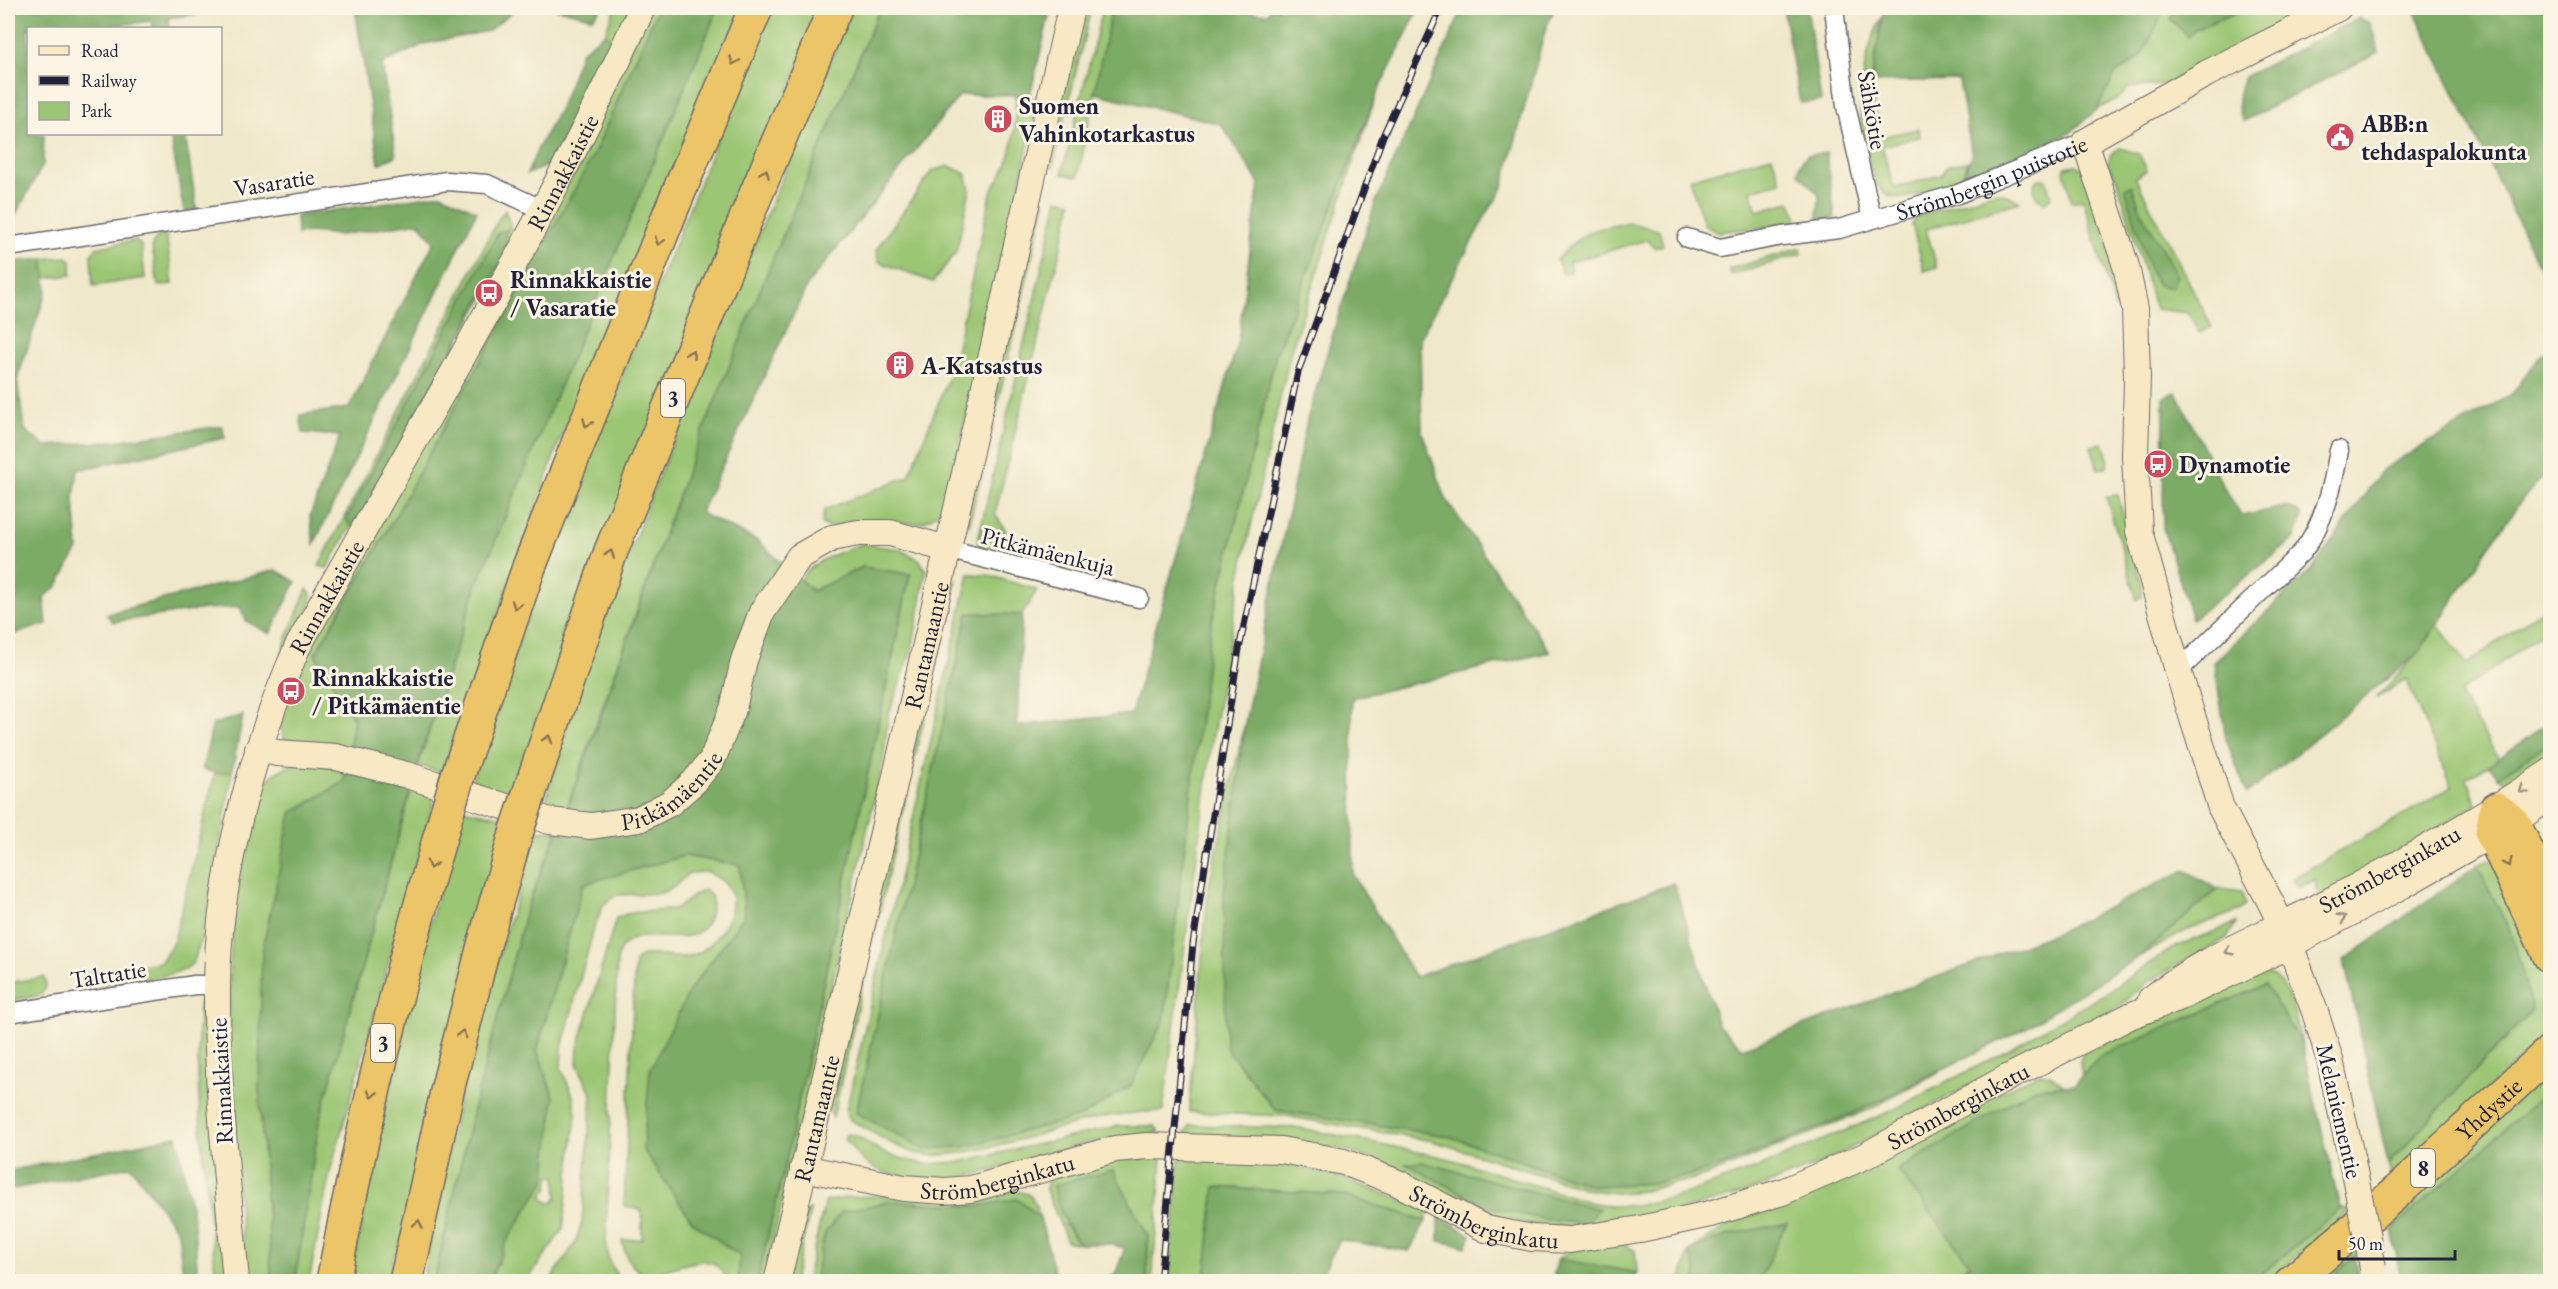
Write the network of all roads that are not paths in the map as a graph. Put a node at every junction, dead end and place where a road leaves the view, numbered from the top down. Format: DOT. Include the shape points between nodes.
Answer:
graph roads {
  1 [pos="642,8"];
  2 [pos="756,8"];
  3 [pos="835,8"];
  4 [pos="1071,8"];
  5 [pos="1834,8"];
  6 [pos="2338,8"];
  7 [pos="2085,142"];
  8 [pos="543,210"];
  9 [pos="1872,219"];
  10 [pos="1688,238"];
  11 [pos="8,247"];
  12 [pos="2339,450"];
  13 [pos="946,549"];
  14 [pos="1139,598"];
  15 [pos="2178,670"];
  16 [pos="258,749"];
  17 [pos="2550,772"];
  18 [pos="2550,796"];
  19 [pos="2501,821"];
  20 [pos="2550,895"];
  21 [pos="2286,935"];
  22 [pos="2550,956"];
  23 [pos="217,985"];
  24 [pos="8,1013"];
  25 [pos="2550,1052"];
  26 [pos="803,1167"];
  27 [pos="2374,1274"];
  28 [pos="236,1281"];
  29 [pos="333,1281"];
  30 [pos="406,1281"];
  31 [pos="777,1281"];
  32 [pos="2292,1281"];
  1 -- 8 [label="street, Rinnakkaistie"];
  2 -- 29 [label="highway, 3, one-way, bridge" via="529,567 458,775 413,927 380,1059"];
  30 -- 3 [label="highway, 3, one-way, bridge" via="484,945 529,794 611,551"];
  4 -- 13 [label="street, Rantamaantie"];
  5 -- 9 [label="street, Sähkötie" via="1846,106"];
  6 -- 7 [label="street, Strömbergin puistotie" via="2206,74"];
  7 -- 9 [label="street, Strömbergin puistotie" via="1958,194"];
  7 -- 15 [label="street" via="2126,266 2135,309 2139,531"];
  8 -- 11 [label="street, Vasaratie" via="487,184 447,181"];
  8 -- 16 [label="street, Rinnakkaistie" via="297,648"];
  9 -- 10 [label="street, Strömbergin puistotie" via="1839,229 1720,248"];
  12 -- 15 [label="street" via="2334,480 2315,535"];
  13 -- 14 [label="street, Pitkämäenkuja"];
  13 -- 16 [label="street, Pitkämäentie" via="890,533 858,533 832,538 799,558 762,612 744,660 733,709 711,760 670,803 639,819 591,826 550,821 407,775 336,757"];
  13 -- 26 [label="street, Rantamaantie"];
  15 -- 21 [label="street" via="2221,808"];
  16 -- 23 [label="street, Rinnakkaistie" via="230,871 219,940"];
  17 -- 19 [label="street, Strömberginkatu, one-way"];
  18 -- 19 [label="street, Strömberginkatu"];
  19 -- 20 [label="highway"];
  19 -- 21 [label="street, Strömberginkatu" via="2318,907"];
  19 -- 22 [label="highway, one-way"];
  21 -- 26 [label="street, Strömberginkatu" via="2173,981 2132,1015 1865,1156 1782,1192 1710,1214 1570,1240 1486,1229 1398,1183 1344,1162 1281,1150 1155,1146 1115,1149 971,1189 944,1191 904,1188"];
  21 -- 27 [label="street, Melaniementie, bridge" via="2327,1051"];
  23 -- 24 [label="street, Talttatie"];
  23 -- 28 [label="street, Rinnakkaistie" via="219,1080"];
  25 -- 32 [label="highway, Yhdystie / 8" via="2398,1191"];
  26 -- 31 [label="street, Rantamaantie"];
}
